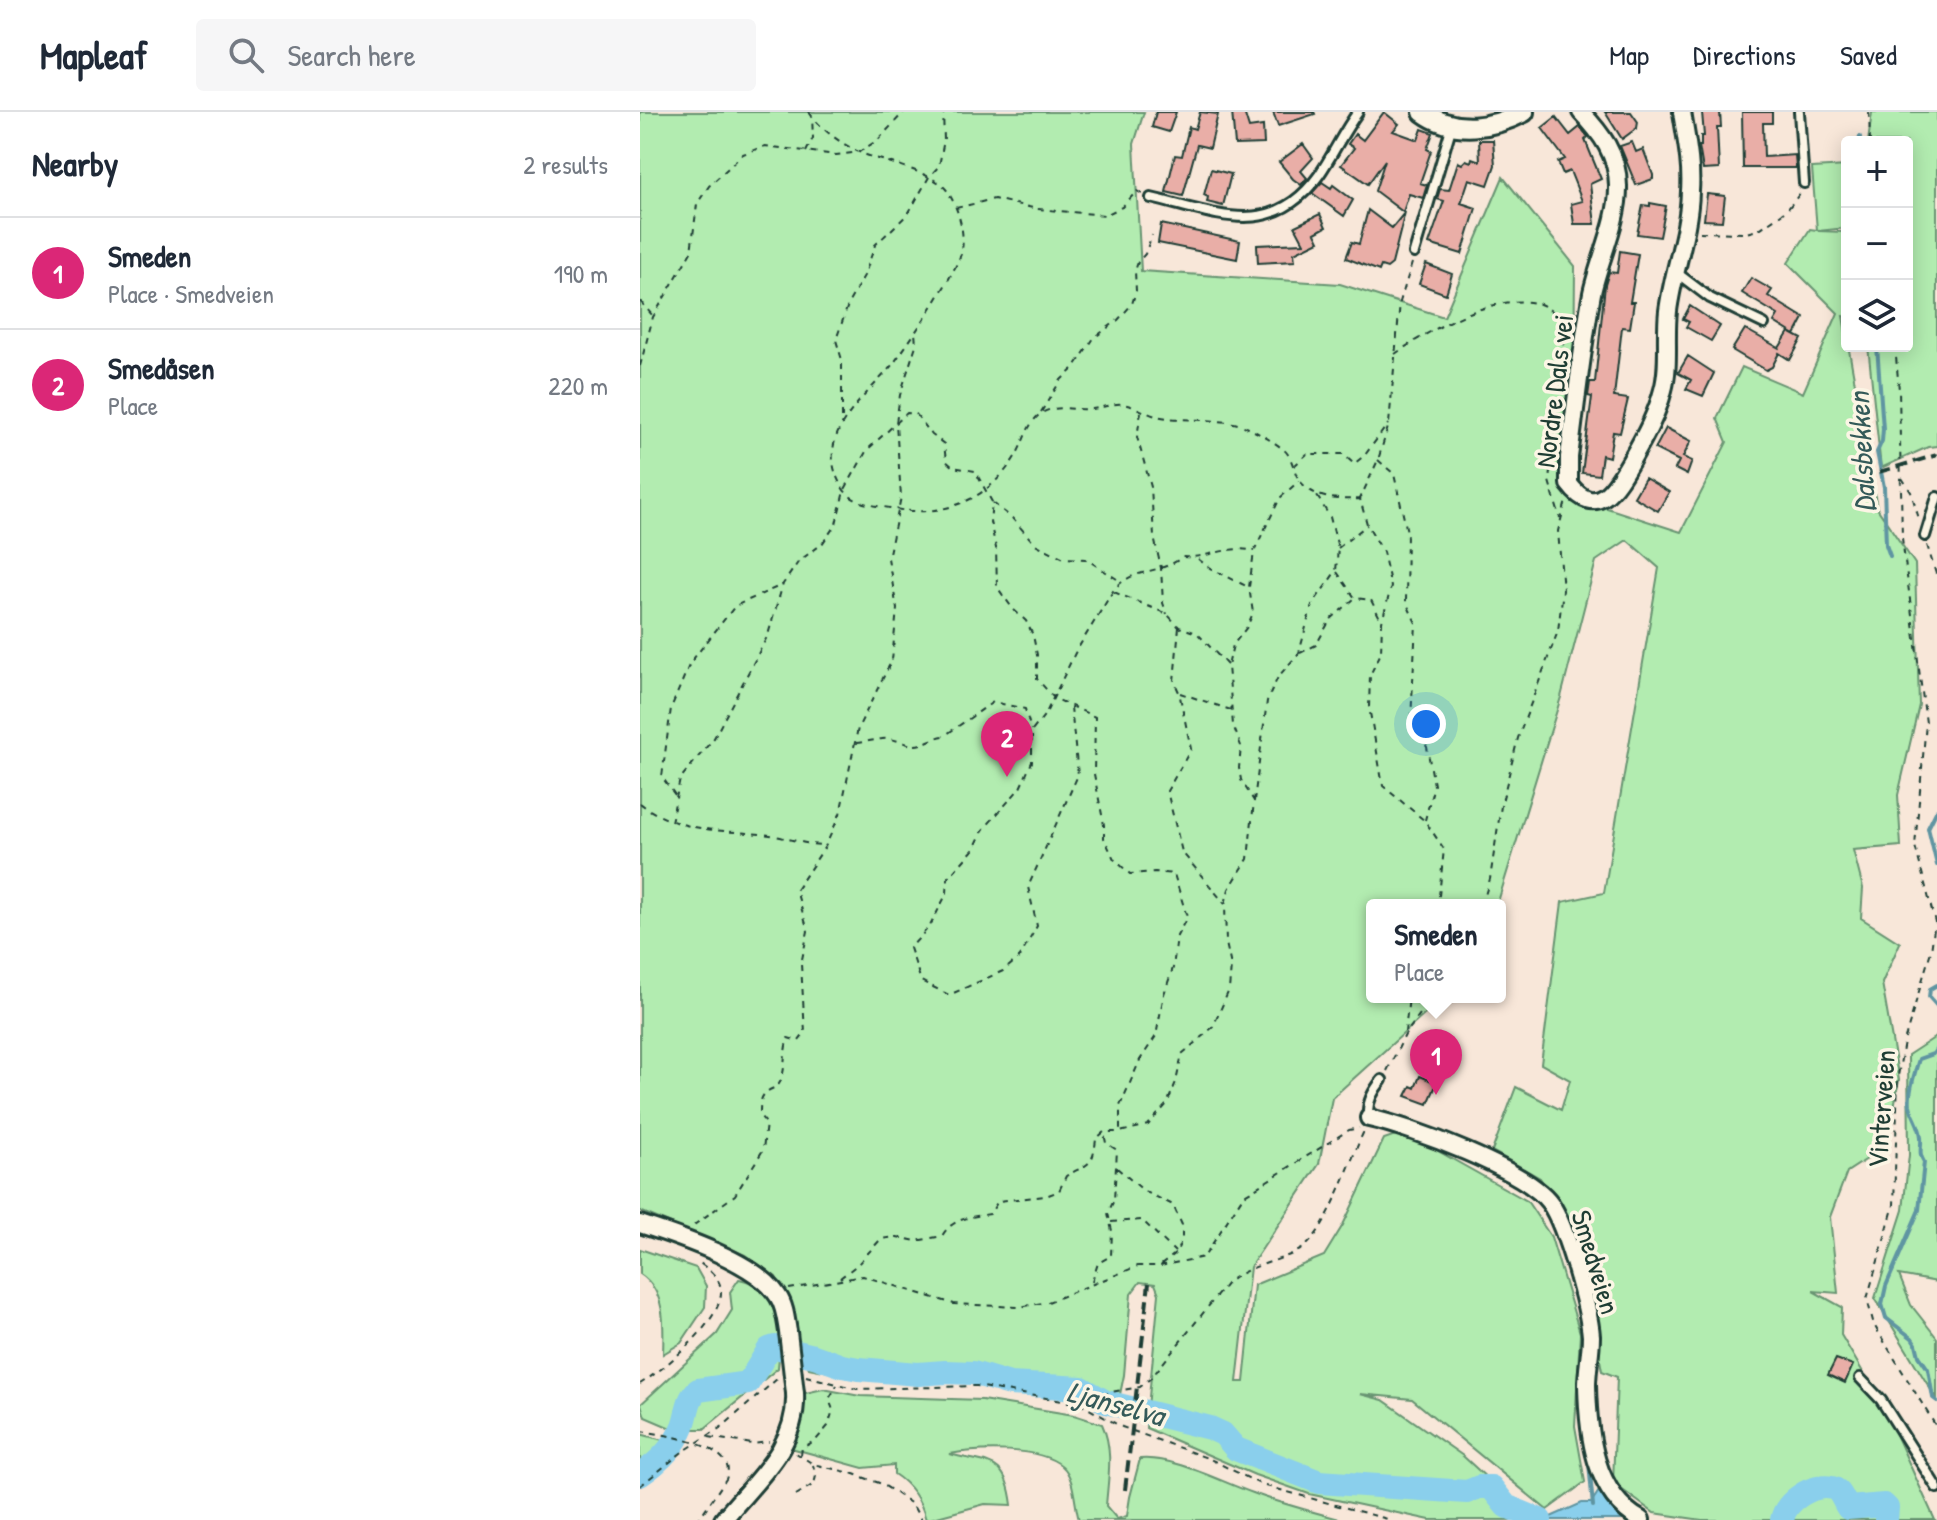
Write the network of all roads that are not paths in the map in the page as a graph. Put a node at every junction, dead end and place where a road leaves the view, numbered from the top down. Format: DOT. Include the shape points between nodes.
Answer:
graph roads {
  1 [pos="1358,112"];
  2 [pos="1423,112"];
  3 [pos="1524,112"];
  4 [pos="1581,112"];
  5 [pos="1682,112"];
  6 [pos="1799,112"];
  7 [pos="1453,124"];
  8 [pos="1804,183"];
  9 [pos="1151,198"];
  10 [pos="1414,253"];
  11 [pos="1677,273"];
  12 [pos="1764,324"];
  13 [pos="1937,497"];
  14 [pos="1925,536"];
  15 [pos="1382,1080"];
  16 [pos="1369,1118"];
  17 [pos="640,1224"];
  18 [pos="1860,1378"];
  19 [pos="1937,1488"];
  20 [pos="723,1520"];
  21 [pos="1641,1520"];
  1 -- 9 [label="lane" via="1308,188 1275,214 1238,218"];
  2 -- 7 [label="street"];
  3 -- 7 [label="street" via="1497,125"];
  4 -- 11 [label="street, Nordre Dals vei" via="1600,132 1614,159 1618,188 1590,306 1569,457 1569,484 1582,498 1600,499 1615,489 1644,437 1663,391 1668,310"];
  5 -- 11 [label="street, Nordre Dals vei" via="1691,182"];
  6 -- 8 [label="lane"];
  7 -- 10 [label="lane"];
  11 -- 12 [label="lane" via="1710,298"];
  13 -- 14 [label="lane"];
  15 -- 16 [label="lane" via="1370,1099"];
  16 -- 21 [label="street, Smedveien" via="1402,1126 1493,1165 1524,1180 1550,1203 1586,1302 1591,1334 1587,1386 1597,1463 1617,1502"];
  17 -- 20 [label="street, bridge" via="749,1270 778,1295 788,1332 793,1423 764,1473"];
  18 -- 19 [label="lane" via="1881,1400"];
}
